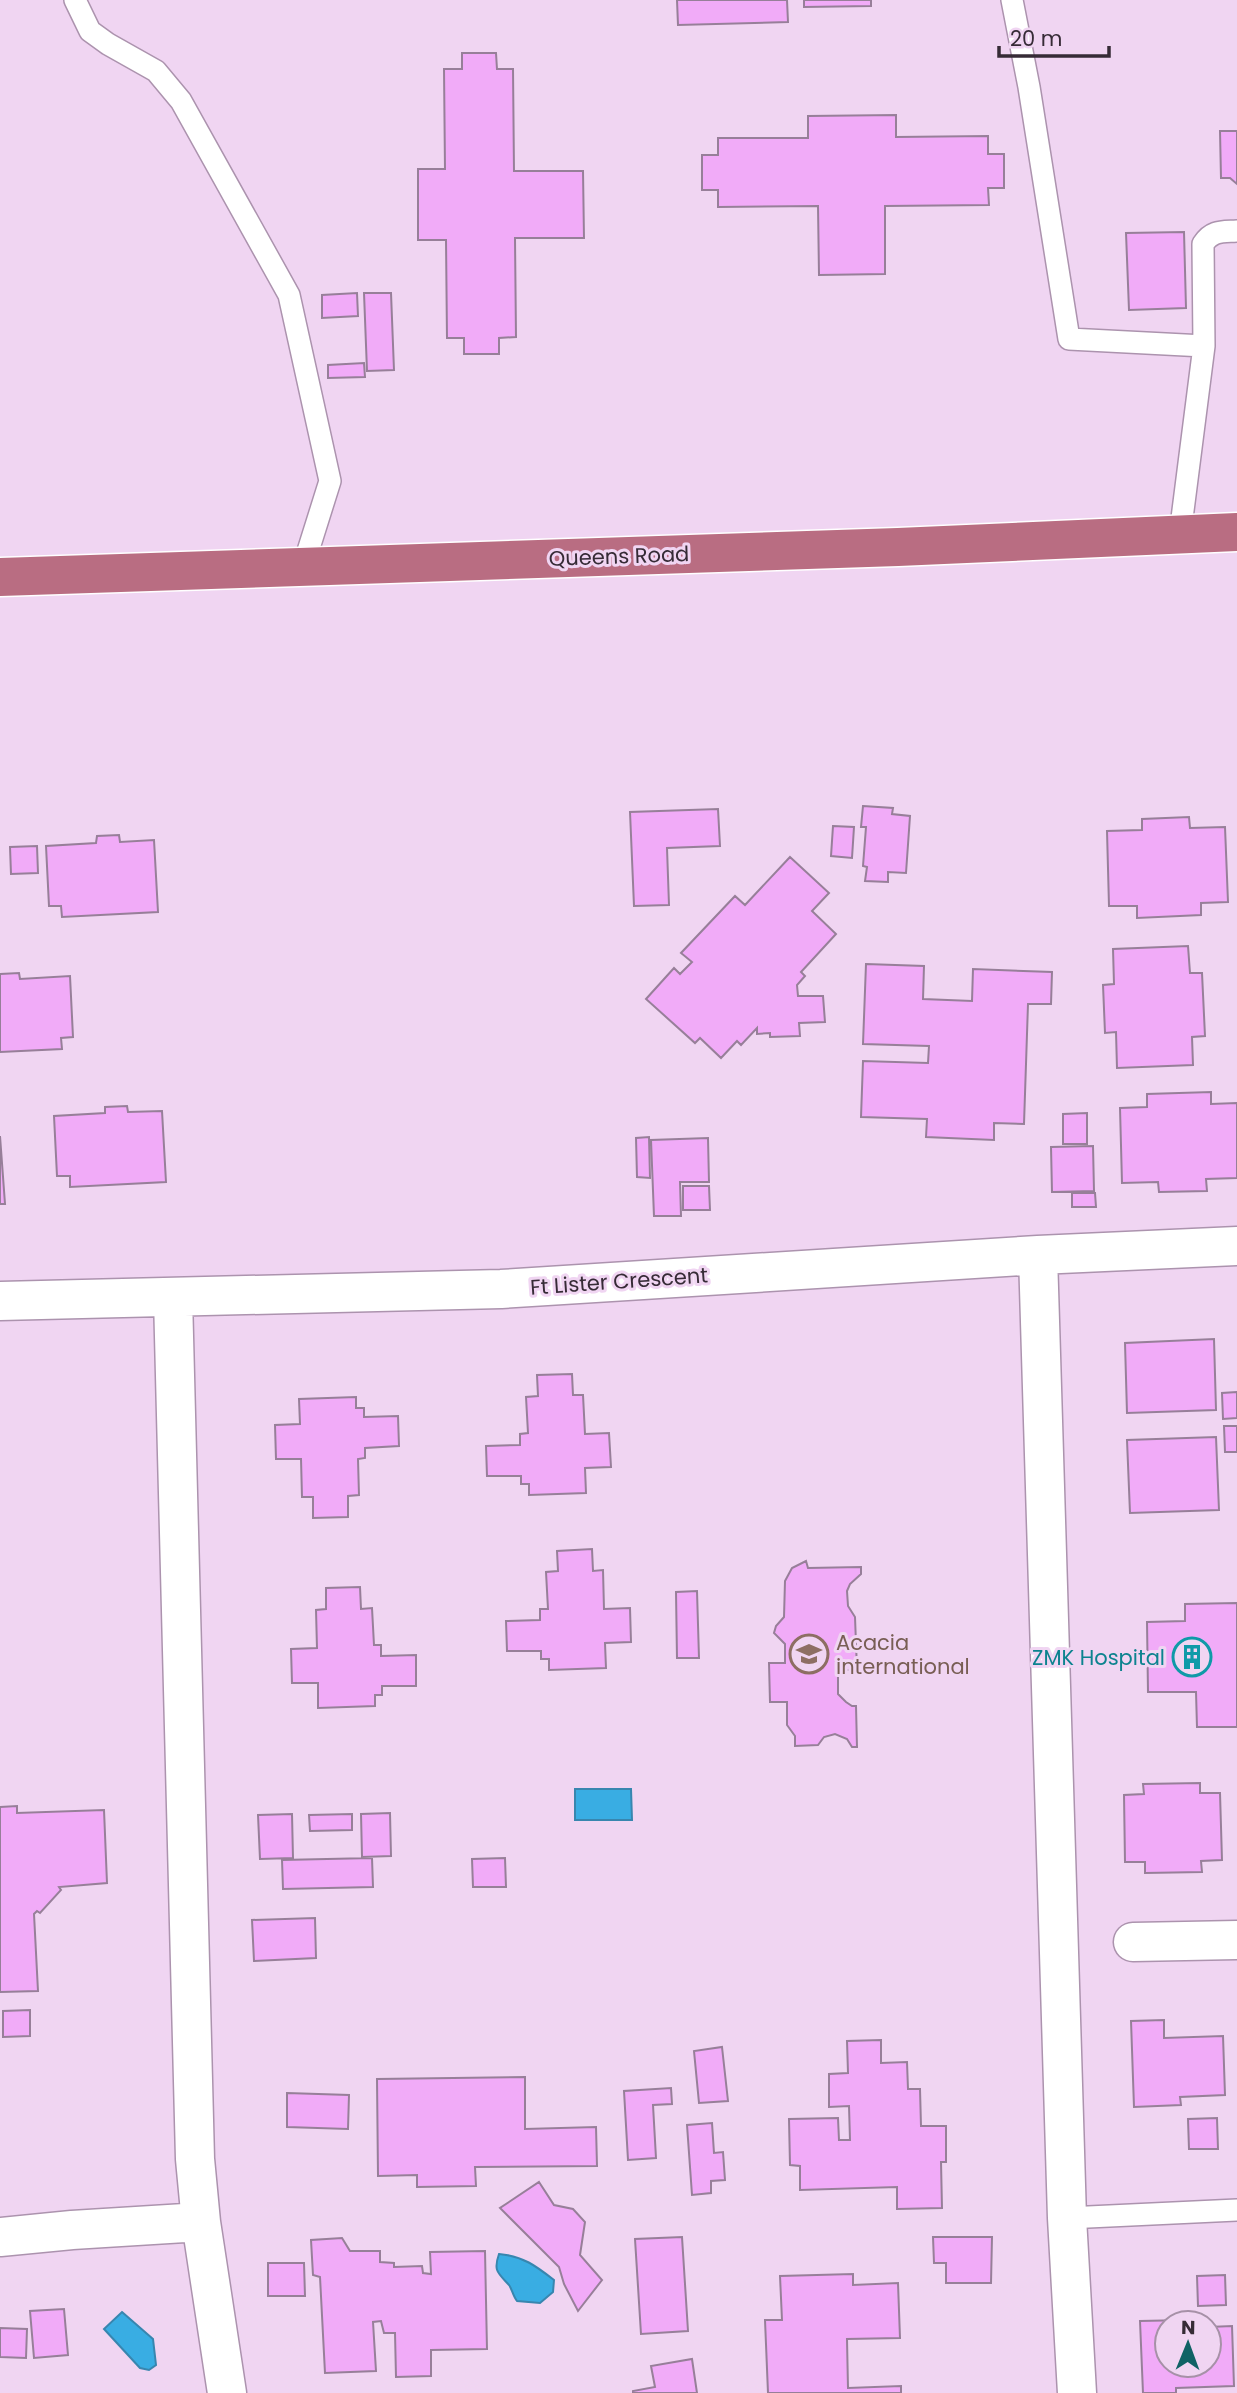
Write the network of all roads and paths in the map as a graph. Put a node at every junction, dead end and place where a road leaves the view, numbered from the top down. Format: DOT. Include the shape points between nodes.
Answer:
graph roads {
  1 [pos="75,0"];
  2 [pos="1013,0"];
  3 [pos="1237,232"];
  4 [pos="1204,346"];
  5 [pos="1237,532"];
  6 [pos="1180,534"];
  7 [pos="303,567"];
  8 [pos="0,577"];
  9 [pos="1237,1246"];
  10 [pos="1038,1255"];
  11 [pos="173,1297"];
  12 [pos="0,1301"];
  13 [pos="1237,1940"];
  14 [pos="1133,1941"];
  15 [pos="1237,2210"];
  16 [pos="1068,2218"];
  17 [pos="201,2221"];
  18 [pos="0,2237"];
  19 [pos="227,2393"];
  20 [pos="1077,2393"];
  1 -- 7 [label="lane" via="90,31 156,71 181,101 289,295 330,481"];
  2 -- 4 [label="lane" via="1069,339"];
  3 -- 4 [label="lane" via="1216,232 1203,244"];
  4 -- 6 [label="lane"];
  5 -- 6 [label="highway, Queens Road"];
  6 -- 7 [label="highway, Queens Road"];
  7 -- 8 [label="highway, Queens Road"];
  9 -- 10 [label="street, Ft Lister Crescent"];
  10 -- 11 [label="street, Ft Lister Crescent" via="501,1289"];
  10 -- 16 [label="street"];
  11 -- 12 [label="street, Ft Lister Crescent"];
  11 -- 17 [label="street" via="195,2159"];
  13 -- 14 [label="street"];
  15 -- 16 [label="lane"];
  16 -- 20 [label="street"];
  17 -- 18 [label="street"];
  17 -- 19 [label="street"];
}
